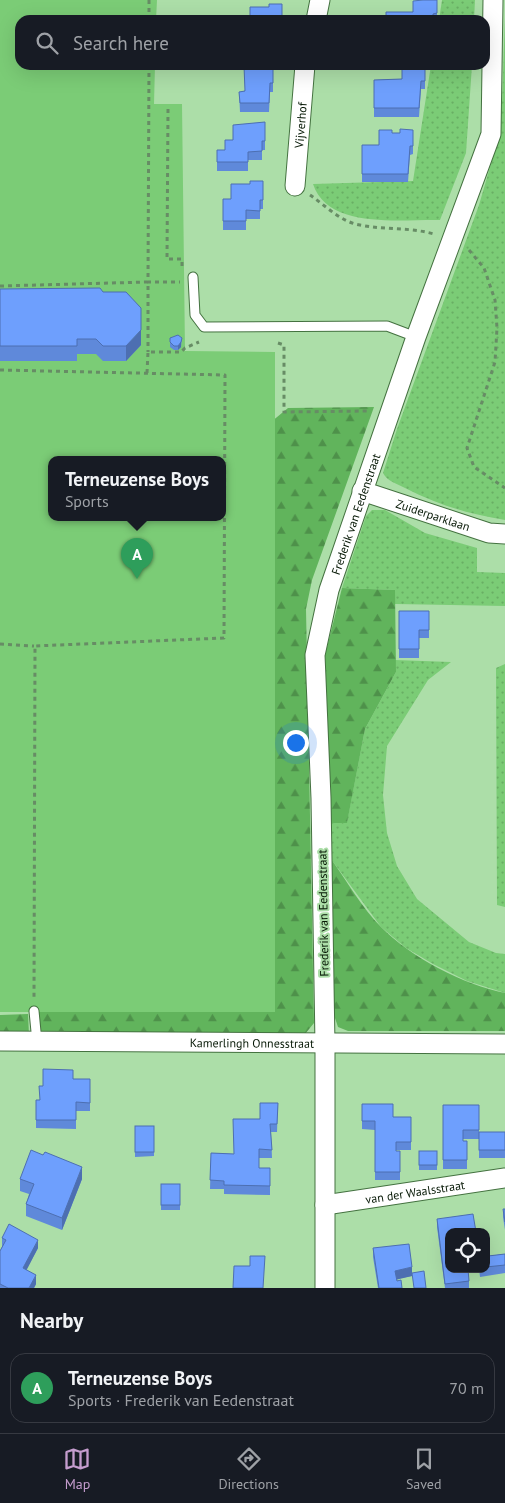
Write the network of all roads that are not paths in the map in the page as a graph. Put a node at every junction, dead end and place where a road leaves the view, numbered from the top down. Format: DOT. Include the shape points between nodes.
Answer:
graph roads {
  1 [pos="320,0"];
  2 [pos="493,0"];
  3 [pos="317,15"];
  4 [pos="305,70"];
  5 [pos="295,186"];
  6 [pos="191,280"];
  7 [pos="416,337"];
  8 [pos="362,491"];
  9 [pos="505,534"];
  10 [pos="34,1011"];
  11 [pos="0,1041"];
  12 [pos="37,1042"];
  13 [pos="505,1044"];
  14 [pos="325,1045"];
  15 [pos="505,1178"];
  16 [pos="325,1205"];
  17 [pos="325,1288"];
  1 -- 3 [label="street"];
  2 -- 7 [label="street, Frederik van Eedenstraat" via="491,134"];
  4 -- 5 [label="street, Vijverhof"];
  6 -- 7 [label="lane" via="194,315 204,326 387,326"];
  7 -- 8 [label="street, Frederik van Eedenstraat"];
  8 -- 9 [label="street, Zuiderparklaan" via="489,533"];
  8 -- 14 [label="street, Frederik van Eedenstraat" via="329,590 315,655"];
  10 -- 12 [label="lane"];
  11 -- 12 [label="street, Kamerlingh Onnesstraat"];
  12 -- 14 [label="street, Kamerlingh Onnesstraat"];
  13 -- 14 [label="street, Kamerlingh Onnesstraat"];
  14 -- 16 [label="street"];
  15 -- 16 [label="street, van der Waalsstraat"];
  16 -- 17 [label="street"];
}
